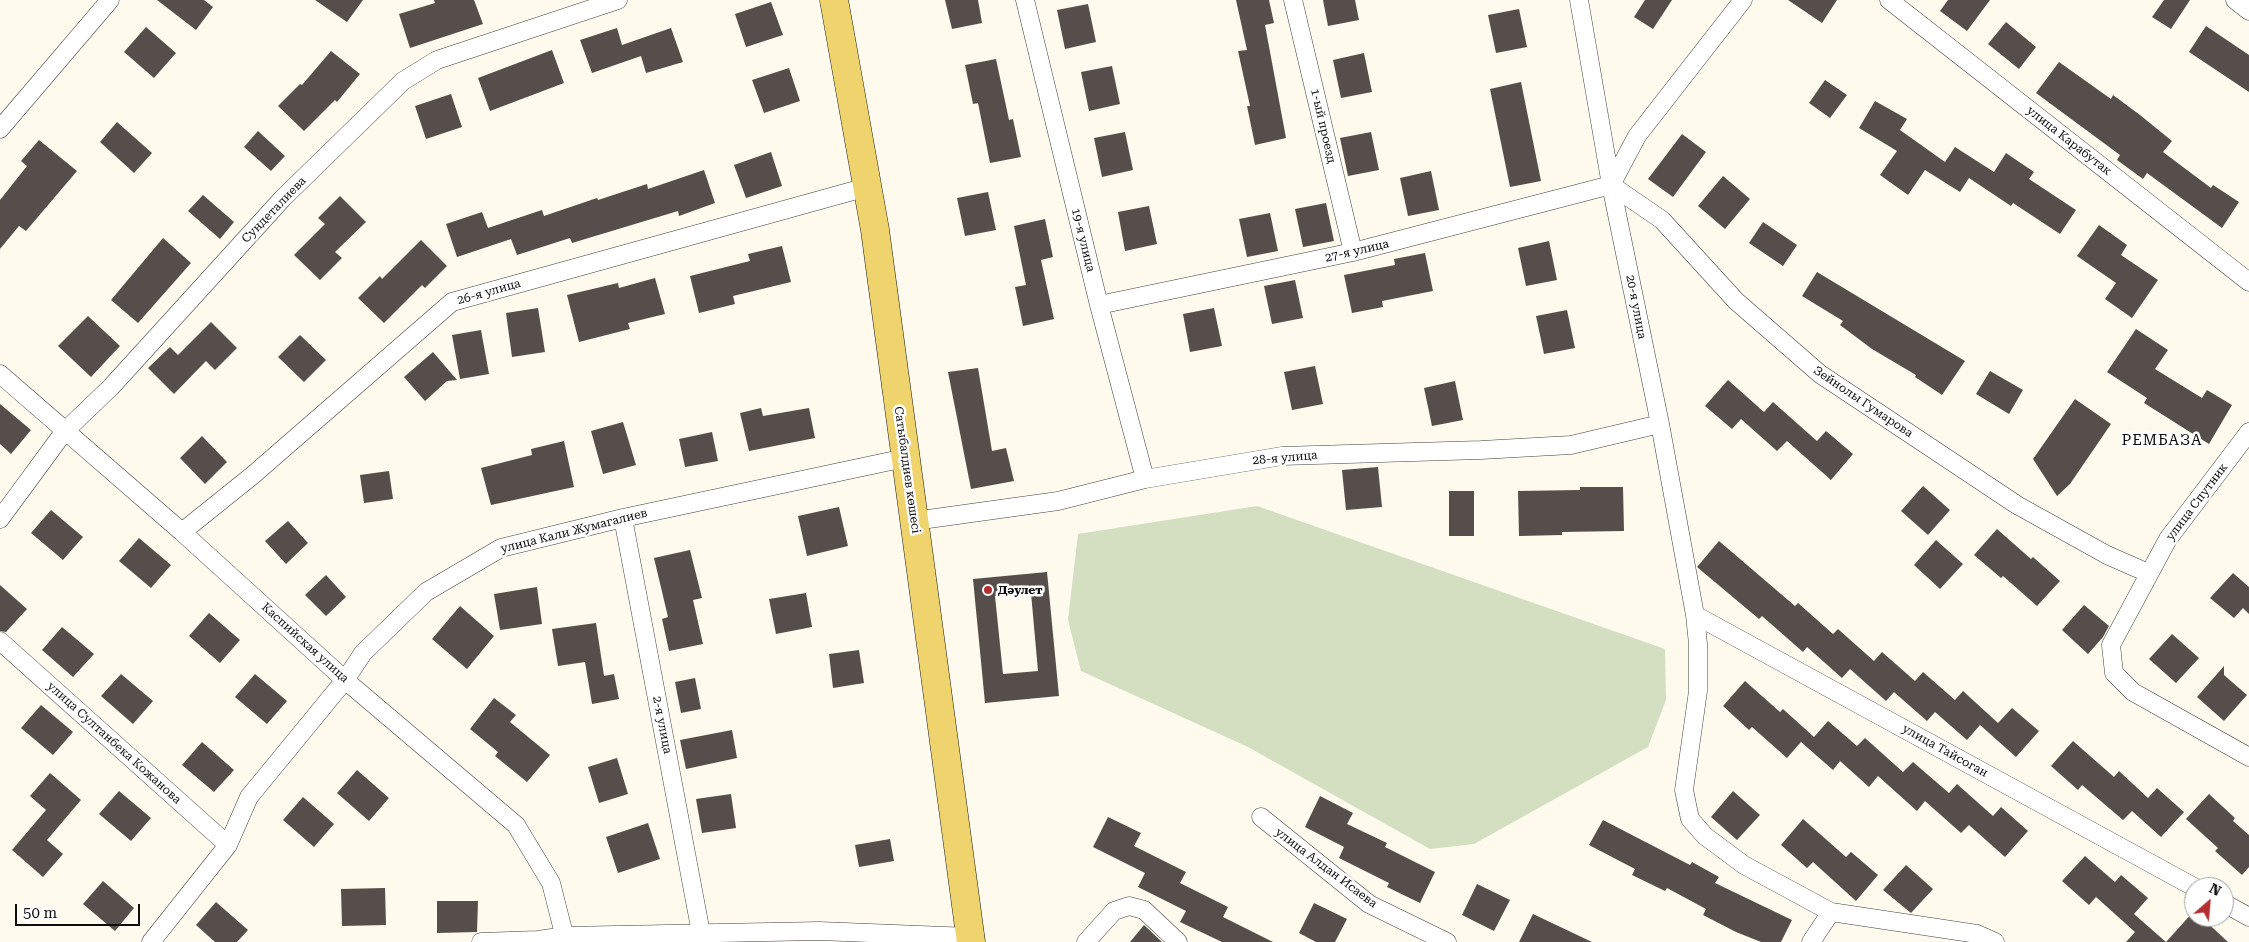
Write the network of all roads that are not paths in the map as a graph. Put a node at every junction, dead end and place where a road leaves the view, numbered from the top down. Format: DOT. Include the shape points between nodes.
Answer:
graph roads {
  1 [pos="110,0"];
  2 [pos="618,0"];
  3 [pos="834,0"];
  4 [pos="1025,0"];
  5 [pos="1293,0"];
  6 [pos="1579,0"];
  7 [pos="1742,0"];
  8 [pos="1889,0"];
  9 [pos="2235,0"];
  10 [pos="2249,11"];
  11 [pos="0,129"];
  12 [pos="1612,185"];
  13 [pos="867,187"];
  14 [pos="1353,252"];
  15 [pos="2249,282"];
  16 [pos="1099,305"];
  17 [pos="0,374"];
  18 [pos="1660,424"];
  19 [pos="64,432"];
  20 [pos="2248,435"];
  21 [pos="906,458"];
  22 [pos="1145,479"];
  23 [pos="622,518"];
  24 [pos="0,519"];
  25 [pos="914,521"];
  26 [pos="182,532"];
  27 [pos="2148,574"];
  28 [pos="1695,615"];
  29 [pos="0,641"];
  30 [pos="345,680"];
  31 [pos="2249,757"];
  32 [pos="1261,817"];
  33 [pos="228,845"];
  34 [pos="2184,882"];
  35 [pos="2234,909"];
  36 [pos="1831,912"];
  37 [pos="2249,917"];
  38 [pos="701,933"];
  39 [pos="819,937"];
  40 [pos="566,939"];
  41 [pos="970,939"];
  42 [pos="151,942"];
  43 [pos="482,942"];
  44 [pos="1086,942"];
  45 [pos="1178,942"];
  46 [pos="1447,942"];
  47 [pos="1811,942"];
  48 [pos="1995,942"];
  1 -- 11 [label="street"];
  2 -- 19 [label="street, Сундеталиева" via="437,60 403,81 283,198 111,387"];
  3 -- 13 [label="main road, Сатыбалдиев көшесі"];
  4 -- 16 [label="street, 19-я улица"];
  5 -- 14 [label="street, 1-ый проезд"];
  6 -- 12 [label="street, 20-я улица"];
  7 -- 12 [label="street" via="1637,136"];
  8 -- 15 [label="street, улица Карабутак"];
  9 -- 10 [label="street"];
  12 -- 14 [label="street, 27-я улица"];
  12 -- 18 [label="street, 20-я улица"];
  12 -- 27 [label="street, Зейнолы Гумарова" via="1662,220 1736,301 1820,374 2017,505"];
  13 -- 21 [label="main road, Сатыбалдиев көшесі"];
  13 -- 26 [label="street, 26-я улица" via="452,302"];
  14 -- 16 [label="street, 27-я улица"];
  16 -- 22 [label="street, 19-я улица"];
  17 -- 19 [label="street, Каспийская улица"];
  18 -- 22 [label="street, 28-я улица" via="1571,445 1282,456"];
  18 -- 28 [label="street, 20-я улица"];
  19 -- 24 [label="street, Сундеталиева"];
  19 -- 26 [label="street, Каспийская улица"];
  20 -- 27 [label="street, улица Спутник" via="2168,539"];
  21 -- 23 [label="street, улица Кали Жумагалиев"];
  21 -- 25 [label="main road, Сатыбалдиев көшесі"];
  22 -- 25 [label="street, 28-я улица" via="1058,501"];
  23 -- 30 [label="street, улица Кали Жумагалиев" via="501,548 426,592 363,653"];
  23 -- 38 [label="street, 2-я улица"];
  25 -- 41 [label="main road, Сатыбалдиев көшесі"];
  26 -- 30 [label="street, Каспийская улица"];
  27 -- 31 [label="street" via="2111,645 2114,673 2133,692"];
  28 -- 34 [label="street, улица Тайсоган"];
  28 -- 36 [label="street, 20-я улица" via="1698,691 1684,790 1690,819 1705,836 1744,865"];
  29 -- 33 [label="street, улица Султанбека Кожанова"];
  30 -- 33 [label="street, улица Кали Жумагалиев" via="249,797"];
  30 -- 40 [label="street, Каспийская улица" via="516,825 551,883"];
  32 -- 46 [label="street, улица Алдан Исаева" via="1369,904"];
  33 -- 42 [label="street, улица Кали Жумагалиев"];
  35 -- 37 [label="street"];
  36 -- 47 [label="street"];
  36 -- 48 [label="street" via="1977,934"];
  38 -- 39 [label="street"];
  38 -- 40 [label="street"];
  39 -- 41 [label="street"];
  40 -- 43 [label="street"];
  44 -- 45 [label="street" via="1114,911 1129,906 1144,910"];
}
